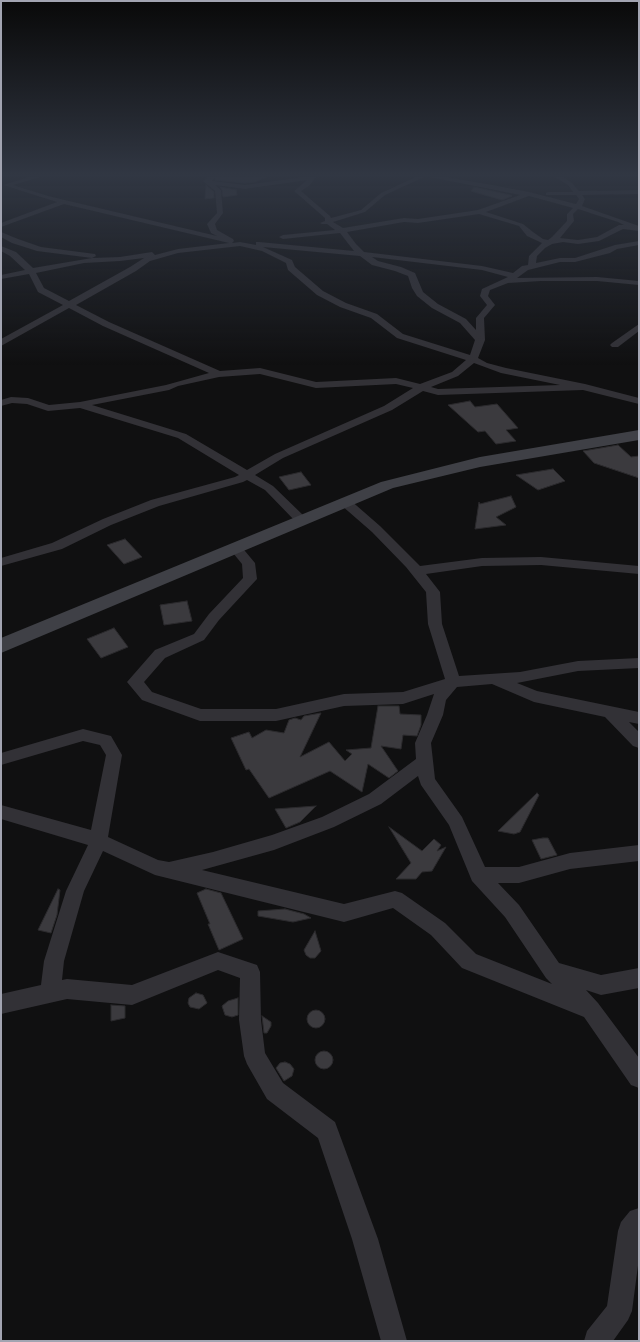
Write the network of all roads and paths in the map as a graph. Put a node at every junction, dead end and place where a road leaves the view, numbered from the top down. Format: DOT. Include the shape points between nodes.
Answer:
graph roads {
  1 [pos="11,240"];
  2 [pos="210,240"];
  3 [pos="220,240"];
  4 [pos="230,240"];
  5 [pos="270,240"];
  6 [pos="348,240"];
  7 [pos="538,240"];
  8 [pos="552,240"];
  9 [pos="594,240"];
  10 [pos="548,242"];
  11 [pos="236,243"];
  12 [pos="254,243"];
  13 [pos="636,244"];
  14 [pos="1,248"];
  15 [pos="178,252"];
  16 [pos="362,254"];
  17 [pos="120,259"];
  18 [pos="532,266"];
  19 [pos="31,271"];
  20 [pos="516,276"];
  21 [pos="1,277"];
  22 [pos="507,281"];
  23 [pos="639,283"];
  24 [pos="67,305"];
  25 [pos="639,327"];
  26 [pos="480,340"];
  27 [pos="1,343"];
  28 [pos="615,345"];
  29 [pos="473,359"];
  30 [pos="219,374"];
  31 [pos="422,387"];
  32 [pos="585,387"];
  33 [pos="639,401"];
  34 [pos="1,402"];
  35 [pos="80,404"];
  36 [pos="639,435"];
  37 [pos="247,476"];
  38 [pos="345,502"];
  39 [pos="301,520"];
  40 [pos="235,548"];
  41 [pos="1,562"];
  42 [pos="639,570"];
  43 [pos="416,571"];
  44 [pos="1,646"];
  45 [pos="639,663"];
  46 [pos="495,680"];
  47 [pos="453,682"];
  48 [pos="609,711"];
  49 [pos="639,718"];
  50 [pos="639,742"];
  51 [pos="1,759"];
  52 [pos="425,762"];
  53 [pos="1,812"];
  54 [pos="98,842"];
  55 [pos="639,853"];
  56 [pos="167,870"];
  57 [pos="479,875"];
  58 [pos="553,971"];
  59 [pos="639,978"];
  60 [pos="51,993"];
  61 [pos="1,1004"];
  62 [pos="591,1010"];
  63 [pos="639,1077"];
  64 [pos="639,1220"];
  65 [pos="394,1341"];
  66 [pos="597,1341"];
  1 -- 17 [label="street" via="40,249"];
  2 -- 15 [label="street"];
  3 -- 11 [label="street"];
  4 -- 11 [label="street"];
  5 -- 12 [label="street"];
  6 -- 16 [label="street"];
  7 -- 10 [label="street"];
  8 -- 10 [label="street"];
  9 -- 10 [label="street"];
  10 -- 18 [label="street" via="534,256"];
  11 -- 12 [label="street"];
  11 -- 15 [label="street"];
  11 -- 29 [label="street" via="264,248 289,262 291,268 320,292 343,305 374,316 400,336"];
  12 -- 16 [label="street"];
  13 -- 18 [label="street" via="615,247 607,252 576,260 560,260"];
  14 -- 19 [label="street" via="13,254"];
  15 -- 17 [label="street"];
  15 -- 24 [label="street" via="147,259"];
  16 -- 20 [label="street" via="482,268"];
  16 -- 26 [label="street" via="375,263 412,275 420,294 463,322"];
  17 -- 19 [label="street" via="84,261"];
  18 -- 20 [label="street" via="525,268"];
  19 -- 21 [label="street"];
  19 -- 24 [label="street" via="41,290"];
  20 -- 22 [label="street"];
  22 -- 23 [label="street" via="597,279"];
  22 -- 26 [label="street" via="486,289 484,296 491,305 480,318"];
  24 -- 27 [label="street"];
  24 -- 30 [label="street"];
  25 -- 28 [label="street"];
  26 -- 29 [label="street"];
  29 -- 31 [label="street" via="455,374"];
  29 -- 32 [label="street" via="504,371"];
  30 -- 31 [label="street" via="260,371 316,385 396,381"];
  30 -- 35 [label="street" via="169,387"];
  31 -- 32 [label="street" via="438,392"];
  31 -- 37 [label="street" via="388,408 279,456"];
  32 -- 33 [label="street"];
  34 -- 35 [label="street" via="28,401 48,408"];
  35 -- 37 [label="street" via="182,436"];
  36 -- 38 [label="main road" via="480,462 386,485"];
  37 -- 39 [label="street" via="269,488"];
  37 -- 41 [label="street" via="155,503 57,546"];
  38 -- 39 [label="main road"];
  38 -- 43 [label="street" via="376,529"];
  39 -- 40 [label="main road"];
  40 -- 44 [label="main road"];
  40 -- 47 [label="street" via="248,563 250,579 199,637 160,654 135,682 147,696 200,715 276,715 344,700 403,698"];
  42 -- 43 [label="street" via="541,561 482,562"];
  43 -- 47 [label="street" via="433,592 435,624"];
  45 -- 46 [label="street" via="578,666"];
  46 -- 47 [label="street"];
  46 -- 48 [label="street" via="534,696"];
  47 -- 52 [label="street" via="439,698 423,743"];
  48 -- 49 [label="street"];
  48 -- 50 [label="street"];
  51 -- 54 [label="street" via="83,735 105,740 114,755"];
  52 -- 56 [label="street" via="375,799 328,822 213,860"];
  52 -- 57 [label="street" via="427,780 456,822"];
  53 -- 54 [label="street" via="87,836"];
  54 -- 56 [label="street"];
  54 -- 60 [label="street" via="75,891 54,961"];
  55 -- 57 [label="street" via="570,861 518,875"];
  56 -- 62 [label="street" via="344,913 395,899 438,929 468,961"];
  57 -- 58 [label="street" via="512,911"];
  58 -- 59 [label="street" via="601,985"];
  58 -- 62 [label="street"];
  60 -- 61 [label="street"];
  60 -- 65 [label="street" via="67,989 132,995 218,961 250,972 250,1020 255,1056 275,1091 327,1130 365,1239"];
  62 -- 63 [label="street"];
  64 -- 66 [label="street" via="630,1231 619,1311"];
}
